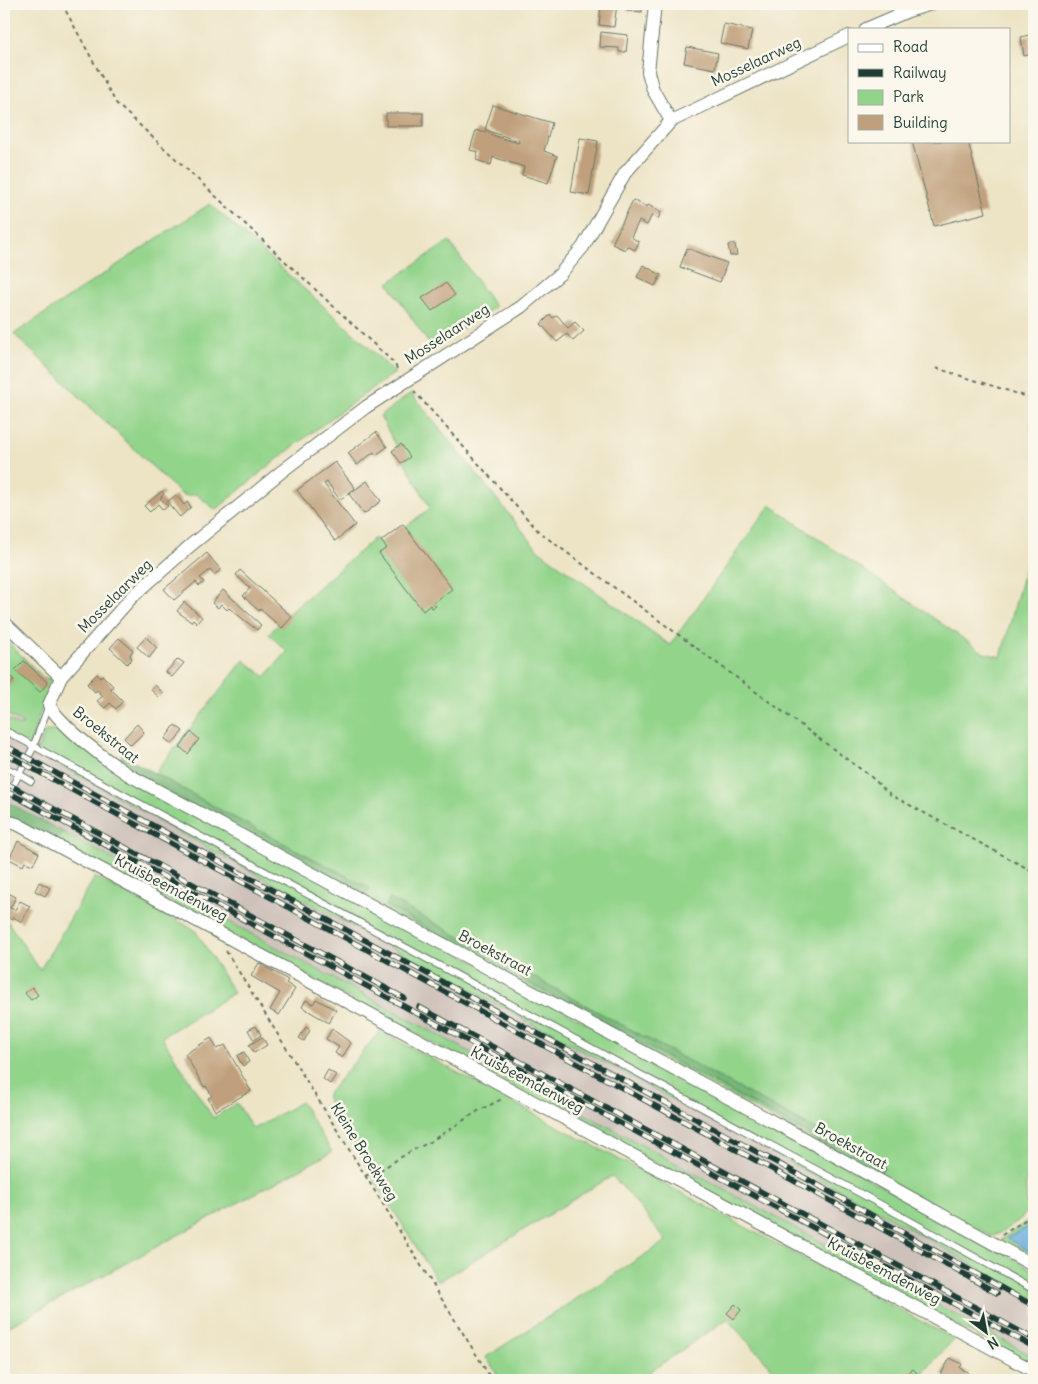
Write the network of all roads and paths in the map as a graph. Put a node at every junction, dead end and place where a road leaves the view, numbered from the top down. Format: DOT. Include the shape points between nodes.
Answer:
graph roads {
  1 [pos="62,4"];
  2 [pos="655,4"];
  3 [pos="931,4"];
  4 [pos="868,28"];
  5 [pos="848,36"];
  6 [pos="671,121"];
  7 [pos="936,368"];
  8 [pos="405,381"];
  9 [pos="1034,400"];
  10 [pos="4,622"];
  11 [pos="61,677"];
  12 [pos="49,705"];
  13 [pos="4,730"];
  14 [pos="34,746"];
  15 [pos="4,767"];
  16 [pos="19,774"];
  17 [pos="31,781"];
  18 [pos="9,793"];
  19 [pos="4,823"];
  20 [pos="1034,872"];
  21 [pos="222,934"];
  22 [pos="511,1089"];
  23 [pos="365,1176"];
  24 [pos="1034,1185"];
  25 [pos="992,1242"];
  26 [pos="1034,1266"];
  27 [pos="1034,1290"];
  28 [pos="1034,1371"];
  29 [pos="492,1380"];
  1 -- 8 [label="path" via="116,103 394,363"];
  2 -- 6 [label="street" via="648,72 653,90"];
  3 -- 4 [label="street"];
  5 -- 6 [label="street, Mosselaarweg"];
  6 -- 8 [label="street, Mosselaarweg" via="625,173 582,246 560,274 521,306"];
  7 -- 9 [label="path"];
  8 -- 11 [label="street, Mosselaarweg" via="281,472 191,545 131,598"];
  8 -- 20 [label="path" via="539,532 870,776 891,795"];
  10 -- 11 [label="street"];
  11 -- 12 [label="street"];
  12 -- 14 [label="lane"];
  12 -- 25 [label="street, Broekstraat" via="95,750 129,775"];
  13 -- 14 [label="lane"];
  14 -- 16 [label="lane"];
  14 -- 27 [label="lane"];
  15 -- 16 [label="lane"];
  16 -- 17 [label="lane"];
  16 -- 18 [label="lane"];
  19 -- 21 [label="street, Kruisbeemdenweg" via="18,824"];
  21 -- 22 [label="street, Kruisbeemdenweg"];
  21 -- 23 [label="path, Kleine Broekweg" via="226,950"];
  22 -- 23 [label="path" via="502,1099"];
  22 -- 28 [label="street, Kruisbeemdenweg"];
  23 -- 29 [label="path, Kleine Broekweg"];
  24 -- 25 [label="path" via="1028,1218"];
  25 -- 26 [label="street, Broekstraat"];
}
